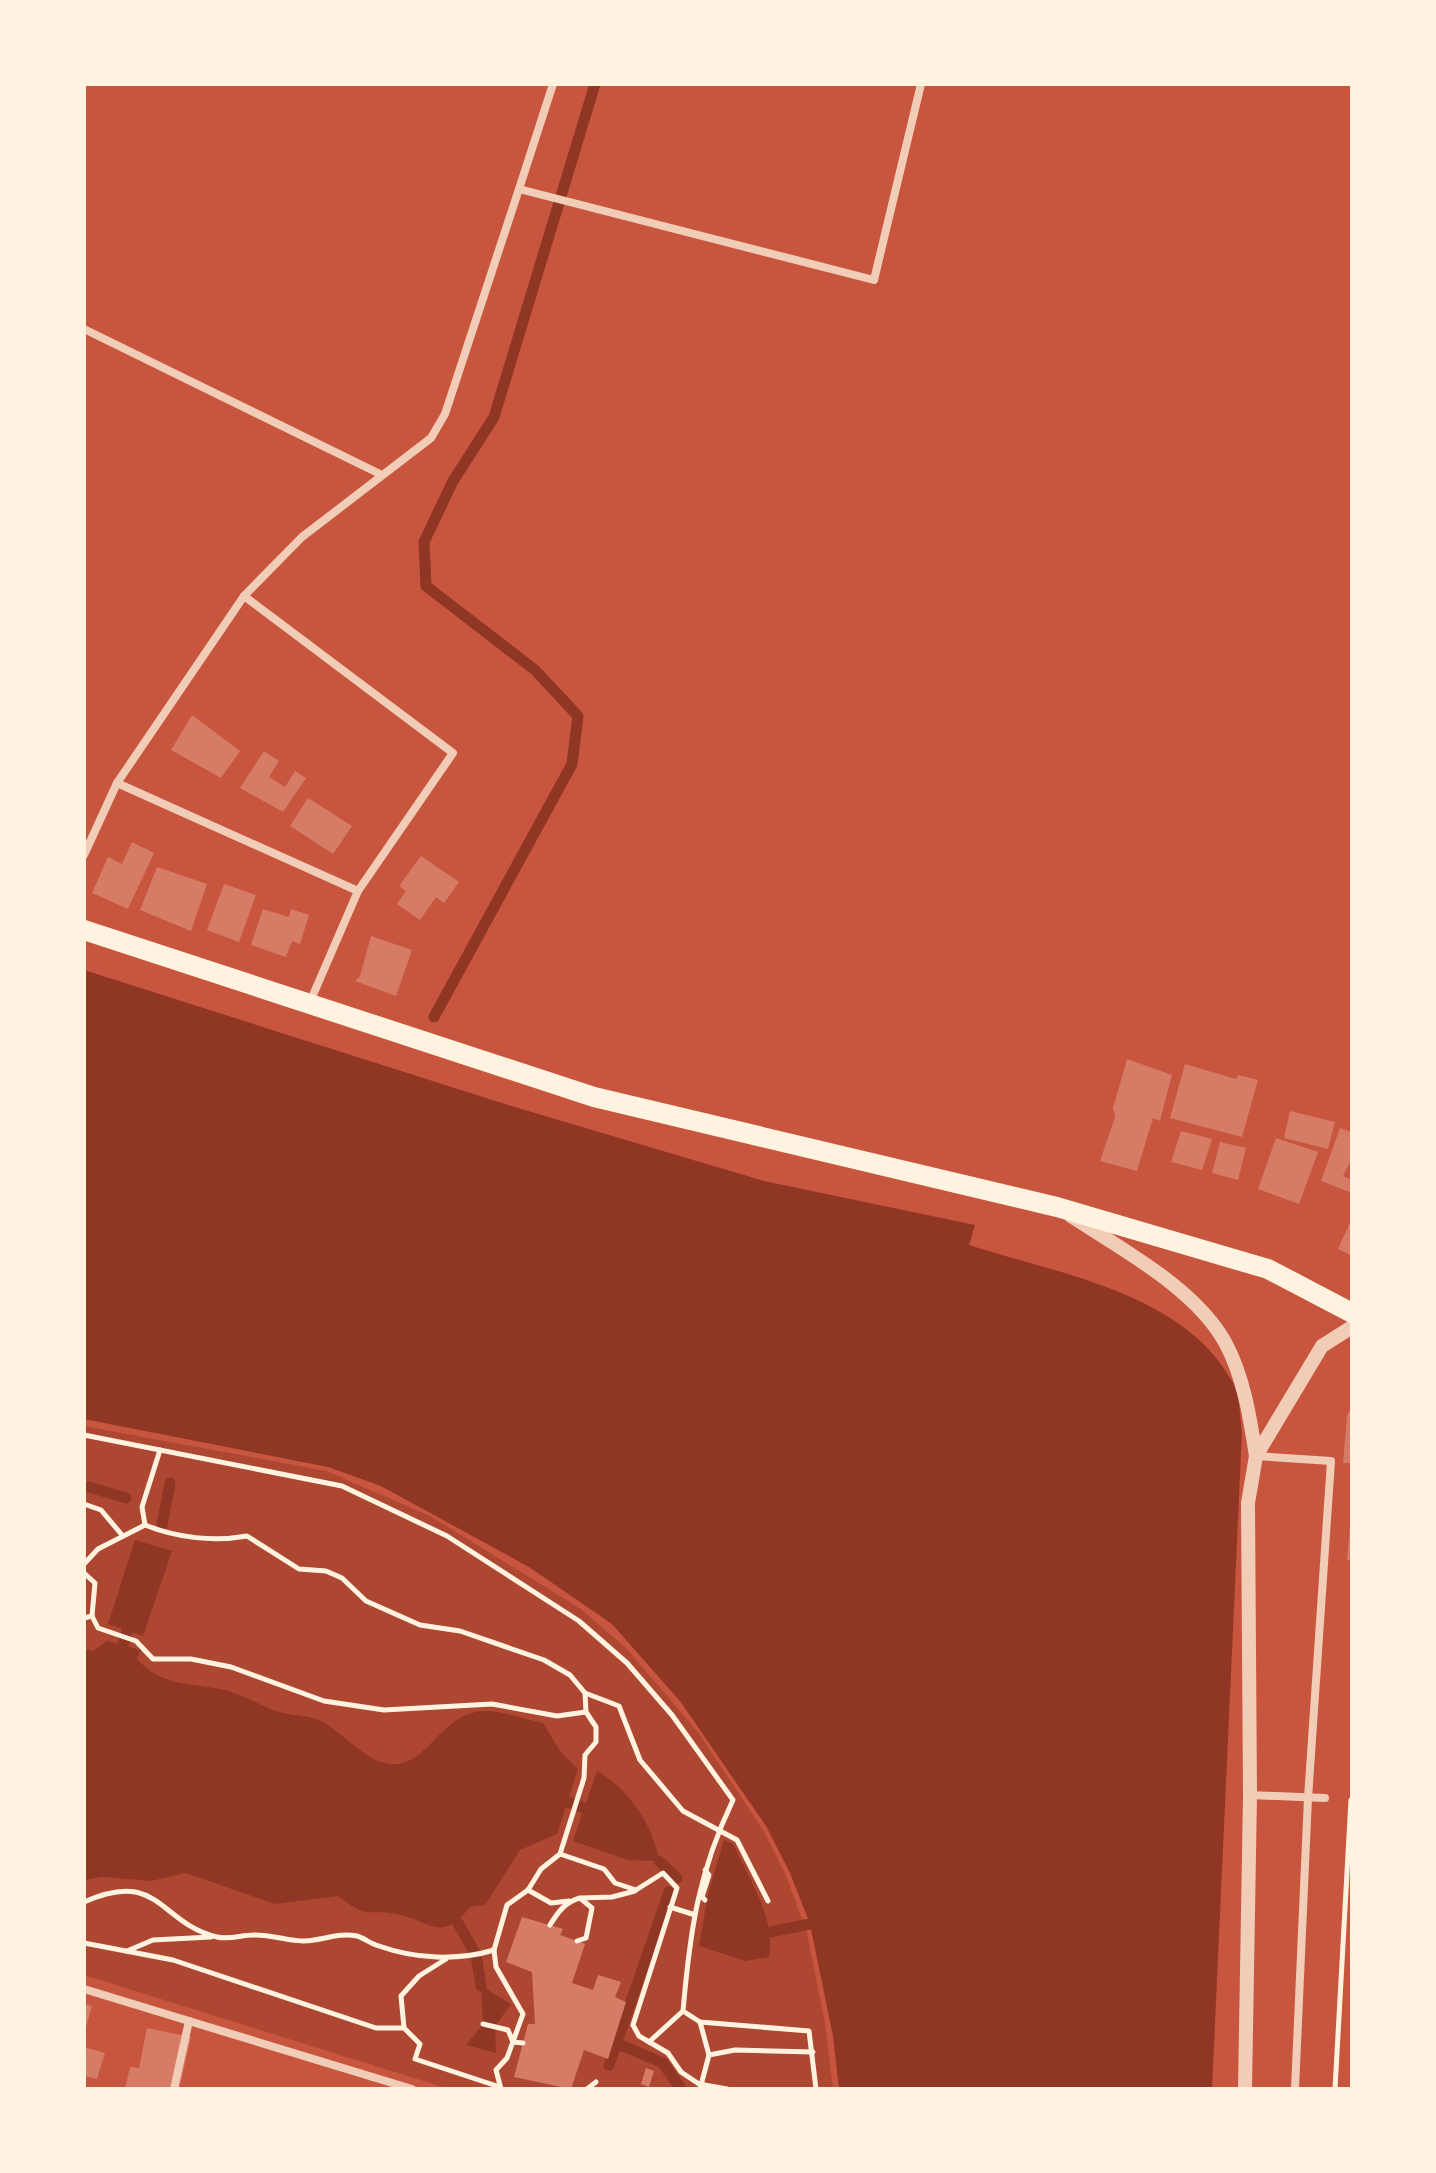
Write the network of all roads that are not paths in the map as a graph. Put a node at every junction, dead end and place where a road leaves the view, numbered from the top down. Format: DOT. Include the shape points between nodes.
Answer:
graph roads {
  1 [pos="553,84"];
  2 [pos="921,84"];
  3 [pos="519,189"];
  4 [pos="84,329"];
  5 [pos="380,474"];
  6 [pos="244,596"];
  7 [pos="117,783"];
  8 [pos="84,855"];
  9 [pos="358,891"];
  10 [pos="84,930"];
  11 [pos="310,1002"];
  12 [pos="1057,1207"];
  13 [pos="1352,1313"];
  14 [pos="1352,1327"];
  15 [pos="1256,1456"];
  16 [pos="1250,1795"];
  17 [pos="1308,1798"];
  18 [pos="1325,1798"];
  19 [pos="84,1989"];
  20 [pos="189,2021"];
  21 [pos="174,2089"];
  22 [pos="412,2089"];
  23 [pos="1245,2089"];
  24 [pos="1295,2089"];
  1 -- 3 [label="street"];
  2 -- 3 [label="street" via="874,280"];
  3 -- 5 [label="street" via="445,414 431,438"];
  4 -- 5 [label="street"];
  5 -- 6 [label="street" via="302,537"];
  6 -- 7 [label="street"];
  6 -- 9 [label="street" via="453,753"];
  7 -- 8 [label="street"];
  7 -- 9 [label="street"];
  9 -- 11 [label="street"];
  10 -- 11 [label="main road"];
  11 -- 12 [label="main road" via="594,1097"];
  12 -- 13 [label="main road" via="1268,1269"];
  12 -- 15 [label="street" via="1179,1287 1225,1342 1247,1403"];
  14 -- 15 [label="street" via="1322,1346"];
  15 -- 16 [label="street" via="1248,1503"];
  15 -- 17 [label="street" via="1331,1461"];
  16 -- 17 [label="street"];
  16 -- 23 [label="street"];
  17 -- 18 [label="street"];
  17 -- 24 [label="street"];
  19 -- 20 [label="street"];
  20 -- 21 [label="street"];
  20 -- 22 [label="street"];
}
